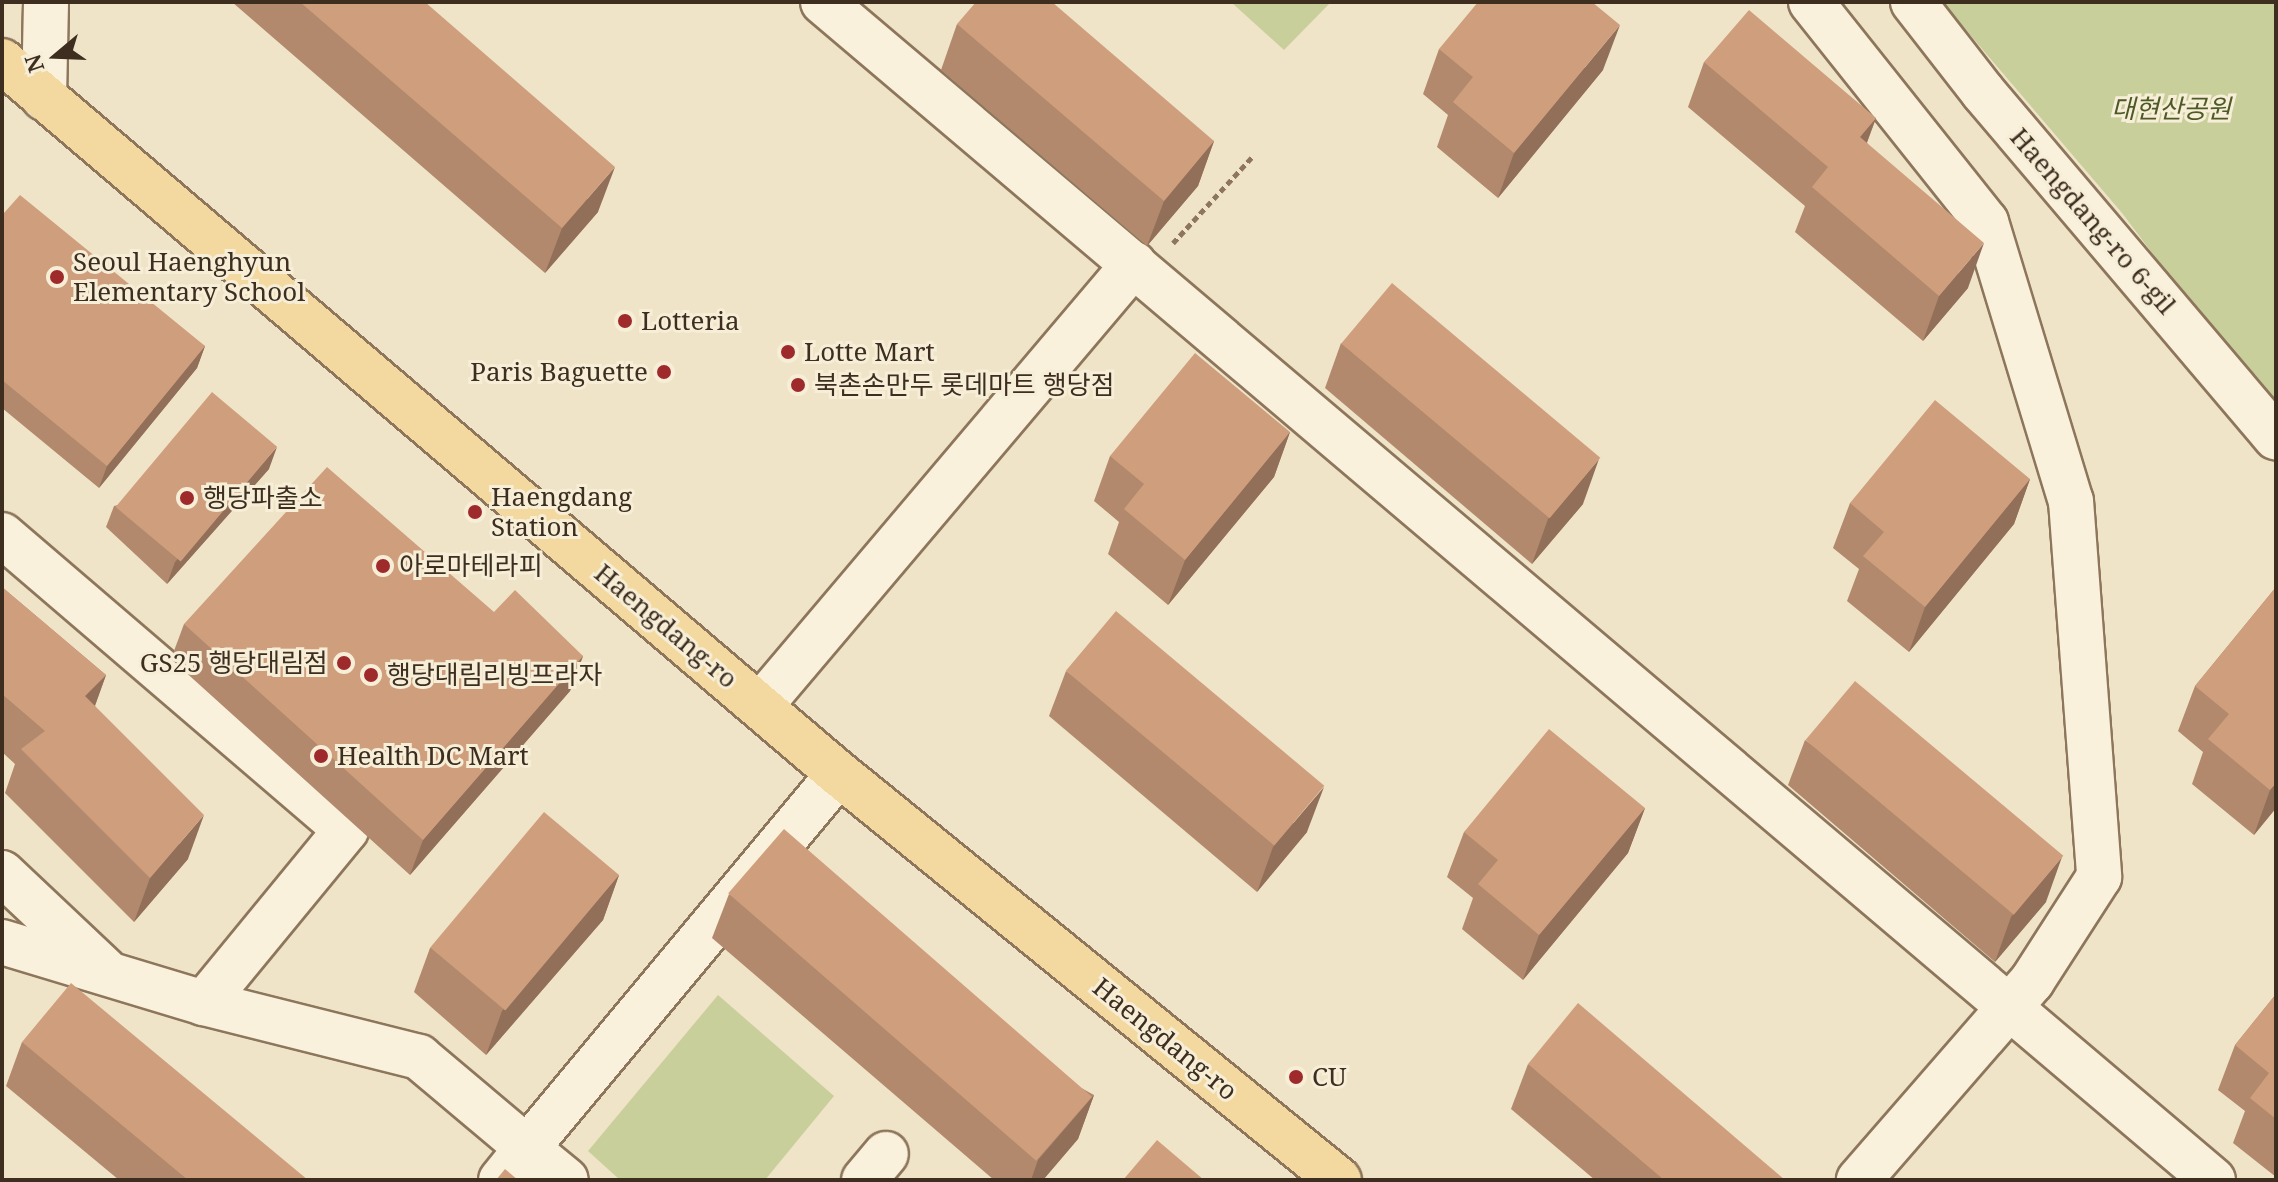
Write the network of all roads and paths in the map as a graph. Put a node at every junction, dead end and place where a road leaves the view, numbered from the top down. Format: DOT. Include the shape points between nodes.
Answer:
graph roads {
  1 [pos="46,2"];
  2 [pos="823,2"];
  3 [pos="1811,2"];
  4 [pos="1913,2"];
  5 [pos="2,61"];
  6 [pos="44,98"];
  7 [pos="1253,156"];
  8 [pos="1134,264"];
  9 [pos="2276,438"];
  10 [pos="2,535"];
  11 [pos="760,706"];
  12 [pos="839,774"];
  13 [pos="2,873"];
  14 [pos="2,942"];
  15 [pos="112,977"];
  16 [pos="204,1003"];
  17 [pos="2010,1007"];
  18 [pos="514,1164"];
  19 [pos="566,1180"];
  20 [pos="1339,1180"];
  21 [pos="1859,1180"];
  22 [pos="2213,1180"];
  1 -- 6 [label="street"];
  2 -- 8 [label="street"];
  3 -- 17 [label="street" via="1986,222 2071,501 2099,877"];
  4 -- 9 [label="street, Haengdang-ro 6-gil"];
  5 -- 6 [label="main road, Haengdang-ro"];
  6 -- 11 [label="main road, Haengdang-ro"];
  7 -- 8 [label="path" via="1171,245"];
  8 -- 11 [label="street"];
  8 -- 17 [label="street"];
  10 -- 16 [label="street" via="346,830"];
  11 -- 12 [label="main road, Haengdang-ro"];
  12 -- 18 [label="street"];
  12 -- 20 [label="main road, Haengdang-ro"];
  13 -- 15 [label="street"];
  14 -- 15 [label="street"];
  15 -- 16 [label="street"];
  16 -- 18 [label="street" via="419,1057"];
  17 -- 21 [label="street"];
  17 -- 22 [label="street"];
  18 -- 19 [label="street"];
}
